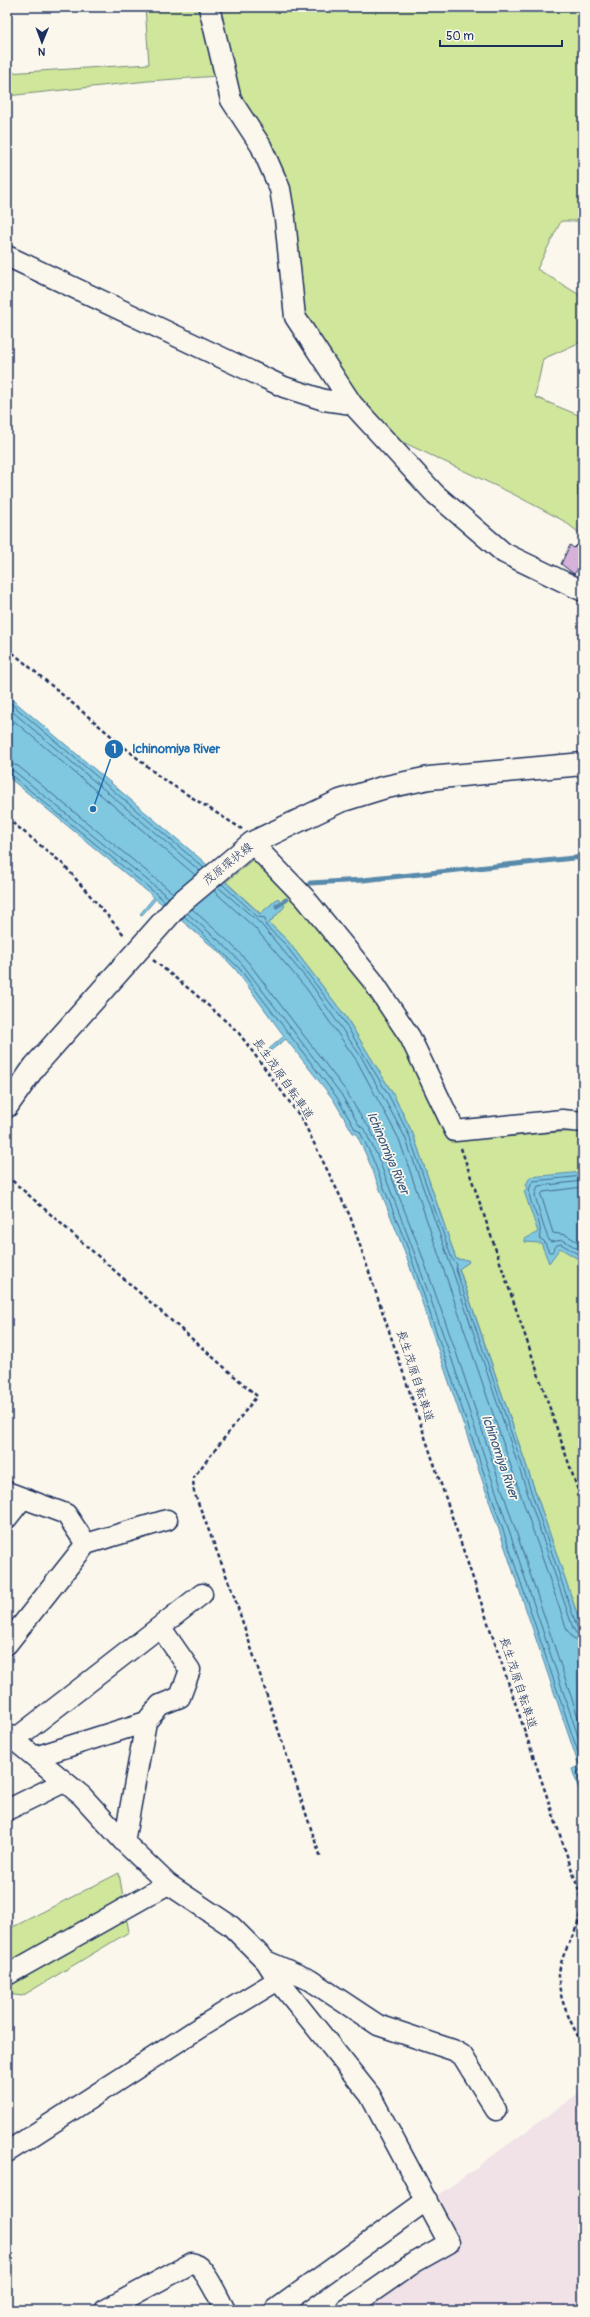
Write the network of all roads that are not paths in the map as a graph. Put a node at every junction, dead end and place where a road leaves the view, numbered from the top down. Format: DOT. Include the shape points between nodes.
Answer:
graph roads {
  1 [pos="209,7"];
  2 [pos="7,256"];
  3 [pos="352,404"];
  4 [pos="583,591"];
  5 [pos="583,764"];
  6 [pos="252,843"];
  7 [pos="7,1106"];
  8 [pos="583,1122"];
  9 [pos="15,1495"];
  10 [pos="7,1518"];
  11 [pos="167,1520"];
  12 [pos="86,1544"];
  13 [pos="202,1594"];
  14 [pos="160,1628"];
  15 [pos="7,1644"];
  16 [pos="146,1722"];
  17 [pos="10,1737"];
  18 [pos="35,1757"];
  19 [pos="64,1782"];
  20 [pos="7,1810"];
  21 [pos="124,1842"];
  22 [pos="168,1884"];
  23 [pos="266,1961"];
  24 [pos="7,1975"];
  25 [pos="278,1980"];
  26 [pos="496,2110"];
  27 [pos="7,2152"];
  28 [pos="426,2200"];
  29 [pos="106,2310"];
  30 [pos="225,2310"];
  31 [pos="275,2310"];
  32 [pos="346,2310"];
  1 -- 3 [label="street" via="231,100 261,146 280,189 295,317"];
  2 -- 3 [label="street" via="284,387 324,400"];
  3 -- 4 [label="street" via="435,494 474,529 504,553"];
  5 -- 6 [label="main road, 茂原環状線" via="429,778 382,788 340,801"];
  6 -- 7 [label="main road, 茂原環状線" via="178,905 136,949 35,1066"];
  6 -- 8 [label="street" via="305,898 372,980 410,1037 455,1131 562,1120"];
  9 -- 10 [label="street"];
  9 -- 12 [label="street" via="66,1514"];
  11 -- 12 [label="street"];
  12 -- 15 [label="street"];
  13 -- 14 [label="street"];
  14 -- 16 [label="street" via="190,1670 180,1697 160,1705"];
  14 -- 17 [label="street"];
  16 -- 18 [label="street"];
  16 -- 21 [label="street"];
  17 -- 18 [label="street"];
  18 -- 19 [label="street"];
  19 -- 20 [label="street"];
  19 -- 21 [label="street" via="82,1796"];
  21 -- 22 [label="street"];
  22 -- 23 [label="street" via="231,1926"];
  22 -- 24 [label="street"];
  23 -- 25 [label="street"];
  23 -- 26 [label="street" via="310,1980 378,2025 462,2055"];
  25 -- 27 [label="street"];
  25 -- 28 [label="street" via="370,2095"];
  28 -- 31 [label="street"];
  28 -- 32 [label="street" via="449,2243 415,2262"];
  29 -- 30 [label="street" via="192,2264 198,2265 203,2271"];
}
